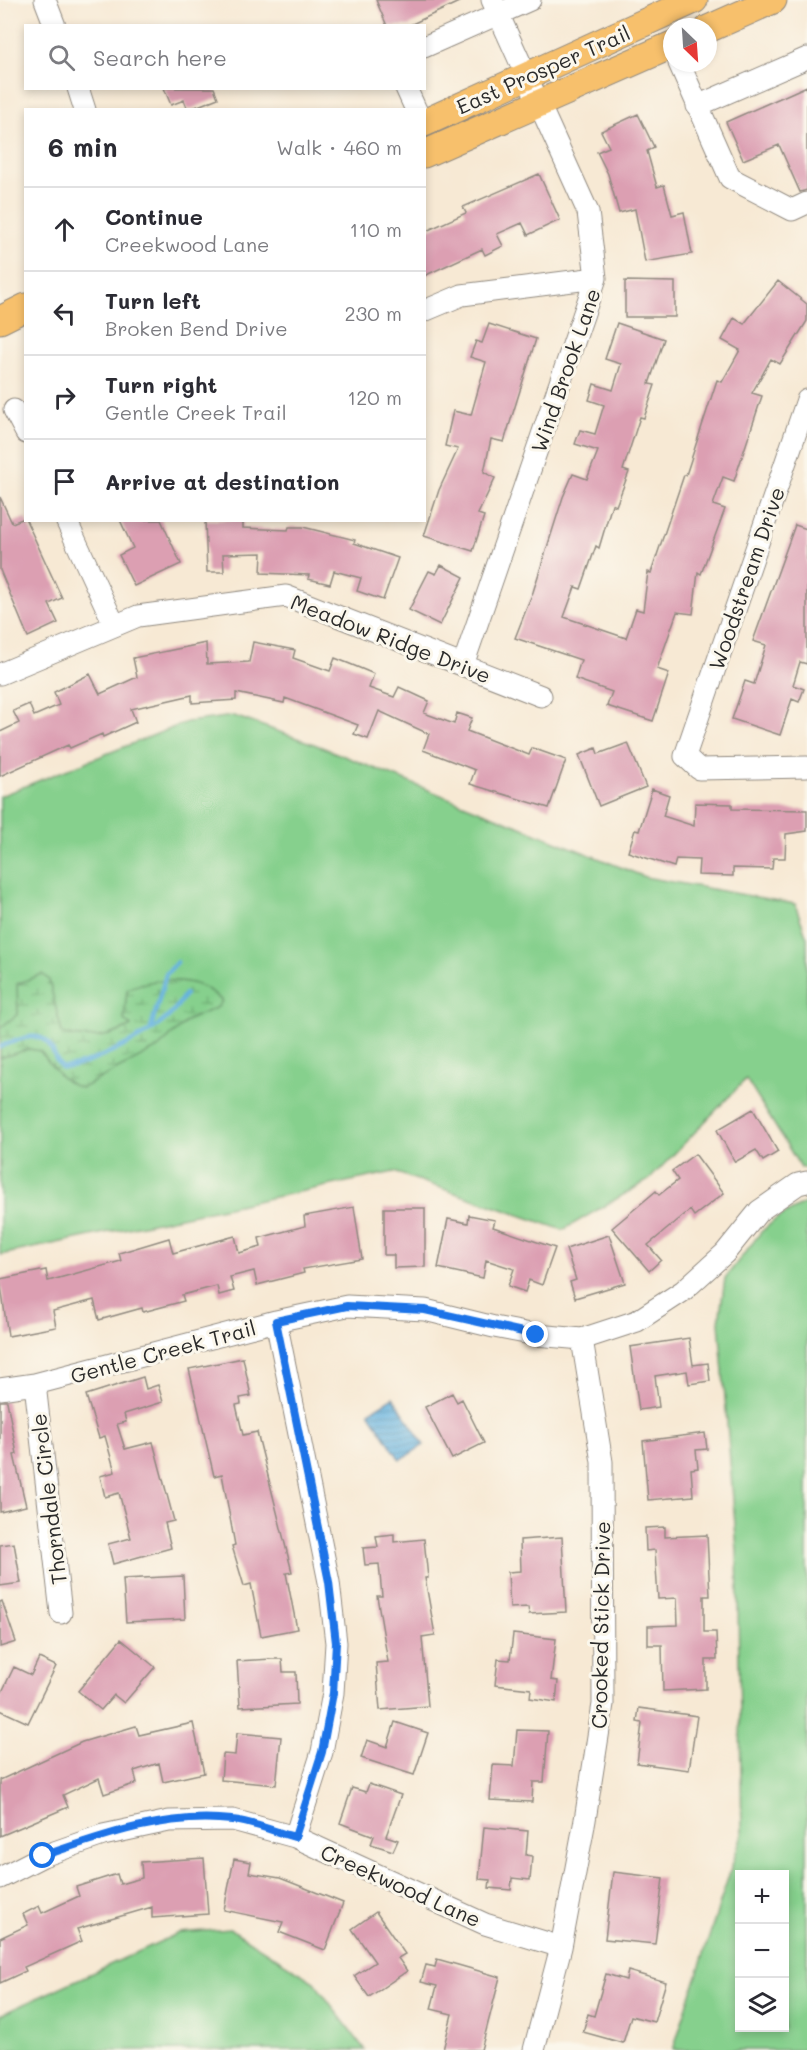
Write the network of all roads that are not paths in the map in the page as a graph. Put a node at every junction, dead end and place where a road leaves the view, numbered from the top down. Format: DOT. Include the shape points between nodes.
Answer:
graph roads {
  1 [pos="45,0"];
  2 [pos="530,0"];
  3 [pos="694,0"];
  4 [pos="773,0"];
  5 [pos="495,7"];
  6 [pos="54,24"];
  7 [pos="717,25"];
  8 [pos="426,46"];
  9 [pos="663,50"];
  10 [pos="807,58"];
  11 [pos="683,72"];
  12 [pos="528,75"];
  13 [pos="79,90"];
  14 [pos="407,90"];
  15 [pos="541,103"];
  16 [pos="697,106"];
  17 [pos="84,108"];
  18 [pos="415,108"];
  19 [pos="426,122"];
  20 [pos="426,153"];
  21 [pos="807,203"];
  22 [pos="596,278"];
  23 [pos="24,308"];
  24 [pos="426,310"];
  25 [pos="0,320"];
  26 [pos="807,400"];
  27 [pos="14,410"];
  28 [pos="24,430"];
  29 [pos="67,522"];
  30 [pos="114,624"];
  31 [pos="463,665"];
  32 [pos="0,674"];
  33 [pos="541,696"];
  34 [pos="807,767"];
  35 [pos="807,1182"];
  36 [pos="276,1321"];
  37 [pos="582,1339"];
  38 [pos="35,1384"];
  39 [pos="0,1389"];
  40 [pos="61,1613"];
  41 [pos="295,1837"];
  42 [pos="0,1878"];
  43 [pos="561,1947"];
  44 [pos="534,2050"];
  1 -- 6 [label="street"];
  2 -- 5 [label="street"];
  3 -- 12 [label="main road, East Prosper Trail"];
  4 -- 7 [label="main road"];
  5 -- 8 [label="street"];
  5 -- 12 [label="street, Wind Brook Lane"];
  9 -- 15 [label="main road, East Prosper Trail"];
  10 -- 16 [label="street"];
  11 -- 16 [label="street"];
  12 -- 15 [label="street, Wind Brook Lane"];
  12 -- 19 [label="main road, East Prosper Trail"];
  13 -- 17 [label="street"];
  14 -- 18 [label="street"];
  15 -- 20 [label="main road, East Prosper Trail"];
  15 -- 22 [label="street, Wind Brook Lane" via="588,212"];
  16 -- 21 [label="street" via="730,178 792,210"];
  22 -- 24 [label="street" via="462,295"];
  22 -- 31 [label="street, Wind Brook Lane"];
  23 -- 25 [label="main road"];
  26 -- 34 [label="street, Woodstream Drive" via="685,756 699,769"];
  27 -- 28 [label="street"];
  29 -- 30 [label="street"];
  30 -- 31 [label="street, Meadow Ridge Drive" via="138,616 286,596"];
  30 -- 32 [label="street, Meadow Ridge Drive"];
  31 -- 33 [label="street, Meadow Ridge Drive"];
  35 -- 37 [label="street, Gentle Creek Trail" via="759,1211 725,1253 683,1291 637,1321"];
  36 -- 37 [label="street, Gentle Creek Trail" via="347,1306 425,1310 505,1329"];
  36 -- 38 [label="street, Gentle Creek Trail"];
  36 -- 41 [label="street" via="329,1582 336,1643 333,1693 322,1752"];
  37 -- 43 [label="street, Crooked Stick Drive" via="602,1462 603,1704"];
  38 -- 39 [label="street, Gentle Creek Trail"];
  38 -- 40 [label="street, Thorndale Circle"];
  41 -- 42 [label="street, Creekwood Lane" via="233,1820 169,1821 103,1835 43,1856"];
  41 -- 43 [label="street, Creekwood Lane" via="484,1924"];
  43 -- 44 [label="street, Crooked Stick Drive"];
}
